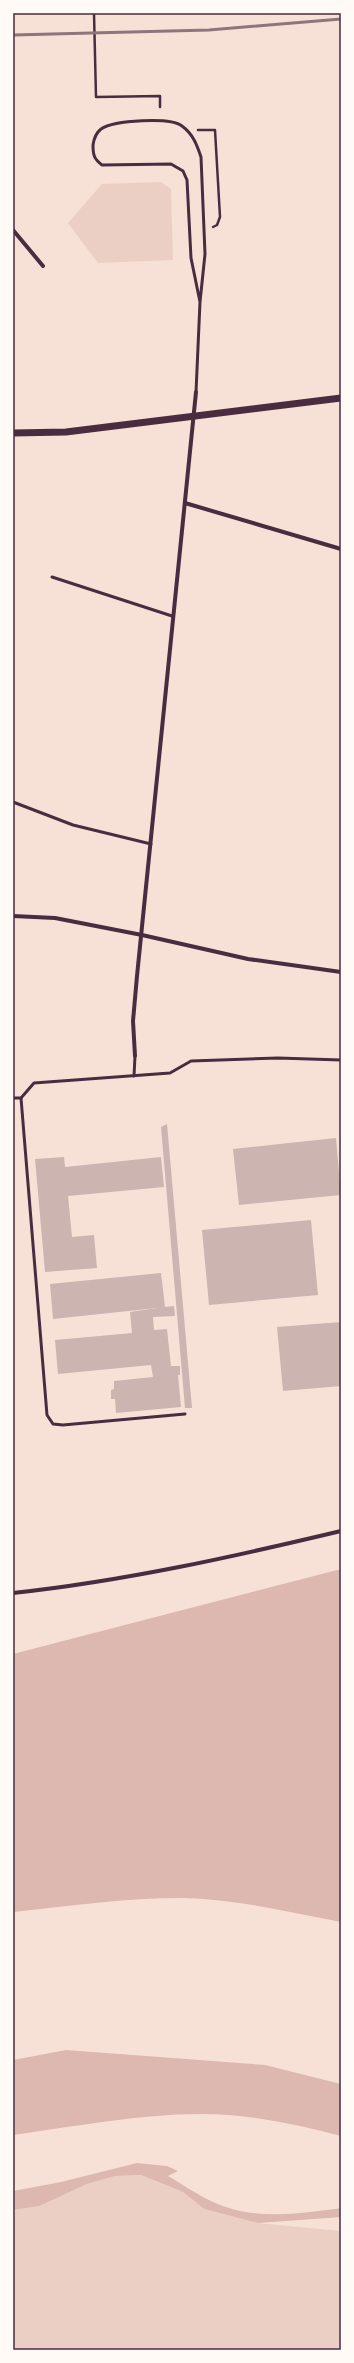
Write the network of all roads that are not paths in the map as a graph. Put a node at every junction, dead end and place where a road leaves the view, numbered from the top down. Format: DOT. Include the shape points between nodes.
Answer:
graph roads {
  1 [pos="13,230"];
  2 [pos="44,266"];
  3 [pos="200,302"];
  4 [pos="196,392"];
  5 [pos="341,398"];
  6 [pos="194,415"];
  7 [pos="13,433"];
  8 [pos="185,503"];
  9 [pos="341,549"];
  10 [pos="52,577"];
  11 [pos="172,616"];
  12 [pos="13,802"];
  13 [pos="151,844"];
  14 [pos="13,916"];
  15 [pos="142,935"];
  16 [pos="341,972"];
  17 [pos="135,1056"];
  18 [pos="341,1060"];
  19 [pos="134,1076"];
  20 [pos="13,1098"];
  21 [pos="21,1098"];
  22 [pos="185,1414"];
  23 [pos="341,1531"];
  24 [pos="13,1593"];
  1 -- 2 [label="street"];
  3 -- 3 [label="lane" via="191,258 187,180 183,171 171,164 102,166 95,160 93,153 94,137 101,129 124,122 176,122 190,133 201,157 205,254"];
  3 -- 4 [label="lane"];
  4 -- 6 [label="street"];
  5 -- 6 [label="street"];
  6 -- 7 [label="street" via="66,432"];
  6 -- 8 [label="street"];
  8 -- 9 [label="street"];
  8 -- 11 [label="street"];
  10 -- 11 [label="lane"];
  11 -- 13 [label="street"];
  12 -- 13 [label="lane" via="73,825"];
  13 -- 15 [label="street"];
  14 -- 15 [label="street" via="55,918"];
  15 -- 16 [label="street" via="248,959"];
  15 -- 17 [label="street" via="133,1021"];
  17 -- 19 [label="lane"];
  18 -- 19 [label="lane" via="191,1060 170,1073"];
  19 -- 21 [label="lane" via="34,1083"];
  20 -- 21 [label="lane"];
  21 -- 22 [label="lane" via="47,1415 53,1424 63,1425"];
  23 -- 24 [label="street" via="197,1565"];
}
